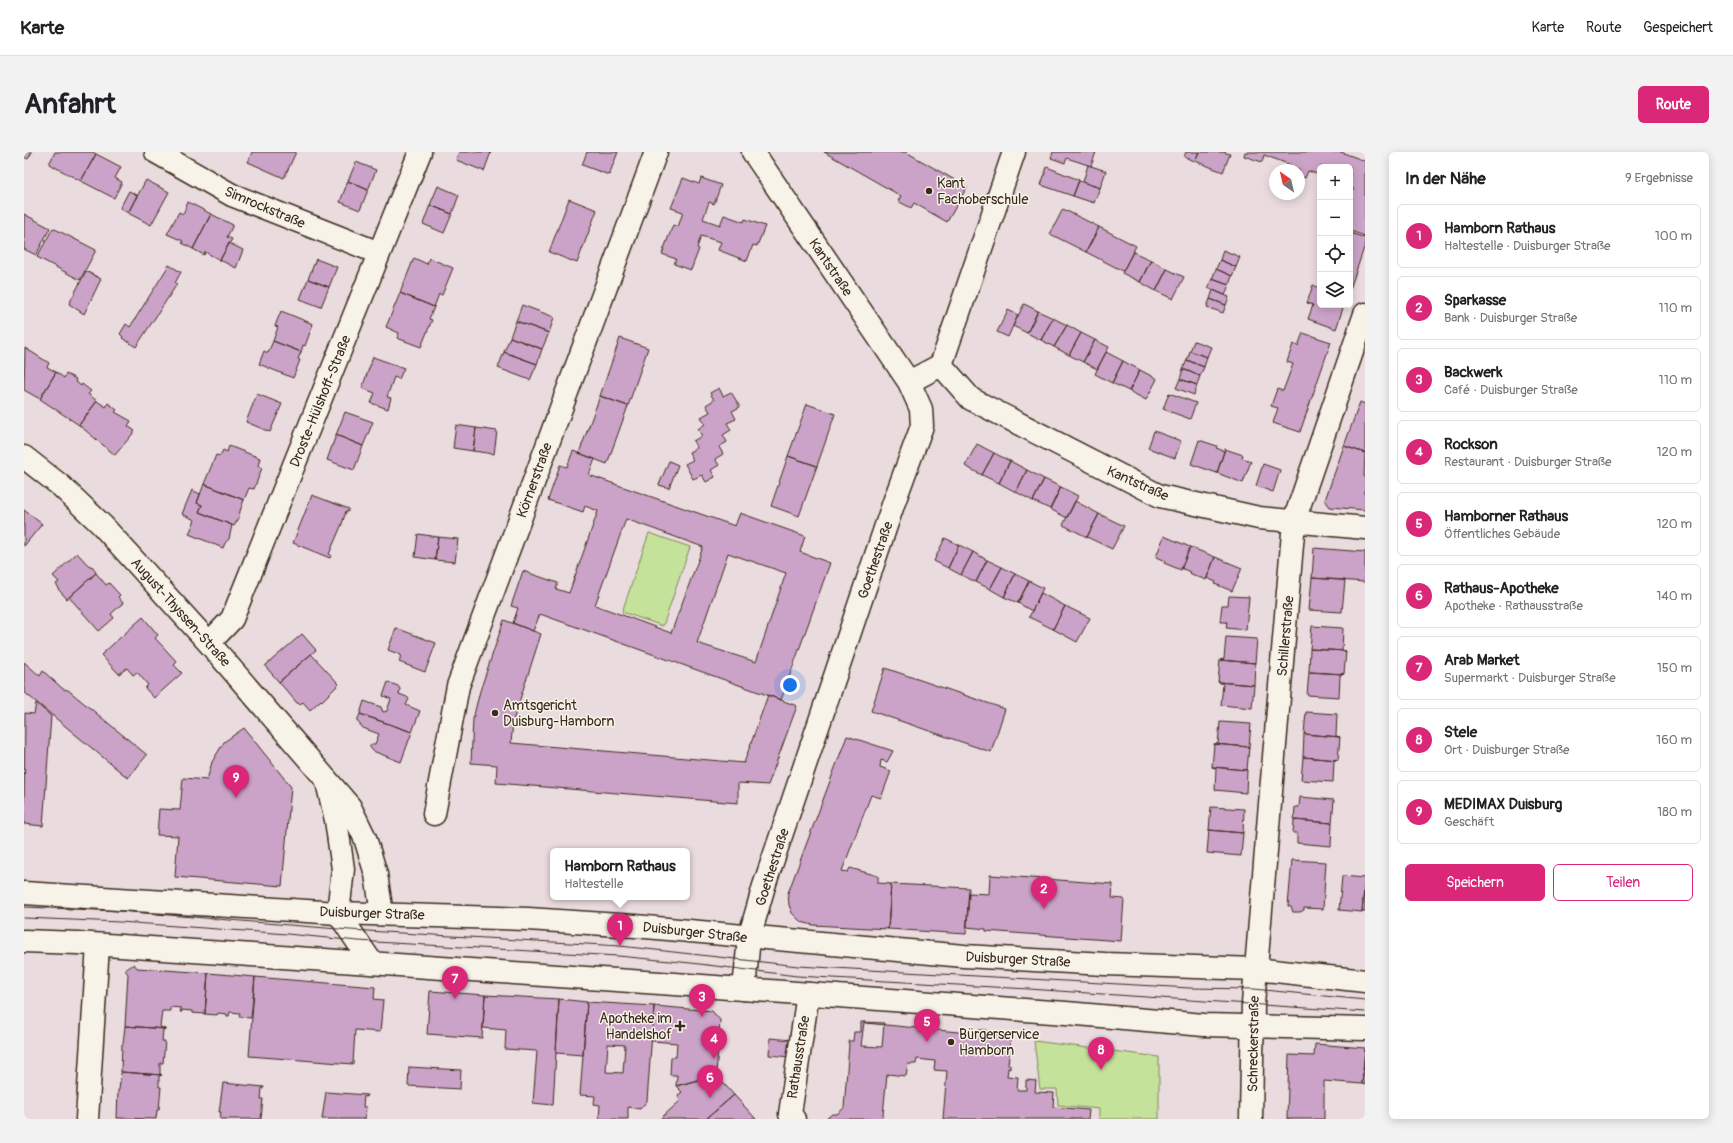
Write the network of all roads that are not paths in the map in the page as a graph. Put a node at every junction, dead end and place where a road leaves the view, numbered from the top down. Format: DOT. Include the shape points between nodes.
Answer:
graph roads {
  1 [pos="156,152"];
  2 [pos="420,152"];
  3 [pos="656,152"];
  4 [pos="753,152"];
  5 [pos="1014,152"];
  6 [pos="379,253"];
  7 [pos="1365,314"];
  8 [pos="941,365"];
  9 [pos="909,382"];
  10 [pos="24,457"];
  11 [pos="1294,522"];
  12 [pos="1365,528"];
  13 [pos="209,643"];
  14 [pos="326,779"];
  15 [pos="434,814"];
  16 [pos="24,893"];
  17 [pos="338,913"];
  18 [pos="382,914"];
  19 [pos="749,938"];
  20 [pos="24,941"];
  21 [pos="98,945"];
  22 [pos="372,963"];
  23 [pos="1256,969"];
  24 [pos="1365,981"];
  25 [pos="744,989"];
  26 [pos="808,994"];
  27 [pos="1252,1026"];
  28 [pos="1365,1029"];
  29 [pos="87,1119"];
  30 [pos="794,1119"];
  31 [pos="1251,1119"];
  1 -- 6 [label="street, Simrockstraße" via="232,195"];
  2 -- 6 [label="street, Droste-Hülshoff-Straße"];
  3 -- 15 [label="street, Körnerstraße" via="458,686"];
  4 -- 9 [label="street, Kantstraße"];
  5 -- 8 [label="street"];
  6 -- 13 [label="street, Droste-Hülshoff-Straße" via="232,619"];
  7 -- 11 [label="street, Schillerstraße"];
  8 -- 9 [label="street"];
  8 -- 11 [label="street, Kantstraße" via="971,399 1160,496 1259,518"];
  9 -- 19 [label="street, Goethestraße" via="921,409 922,426 764,886"];
  10 -- 13 [label="street, August-Thyssen-Straße" via="61,486 102,525"];
  11 -- 12 [label="street, Kantstraße"];
  11 -- 23 [label="street, Schillerstraße"];
  13 -- 14 [label="street, August-Thyssen-Straße"];
  14 -- 17 [label="street, August-Thyssen-Straße" via="336,820 343,869"];
  14 -- 18 [label="street, August-Thyssen-Straße" via="350,807 365,838 376,874"];
  16 -- 17 [label="street, Duisburger Straße"];
  17 -- 18 [label="street, Duisburger Straße"];
  17 -- 22 [label="street"];
  18 -- 19 [label="street, Duisburger Straße" via="605,924"];
  19 -- 23 [label="street, Duisburger Straße" via="964,956"];
  19 -- 25 [label="street, Goethestraße"];
  20 -- 21 [label="street"];
  21 -- 22 [label="street"];
  21 -- 29 [label="street"];
  22 -- 25 [label="street"];
  23 -- 24 [label="street, Duisburger Straße"];
  23 -- 27 [label="street, Schreckerstraße"];
  25 -- 26 [label="street"];
  26 -- 27 [label="street" via="1204,1025"];
  26 -- 30 [label="street, Rathausstraße" via="790,1114"];
  27 -- 28 [label="street"];
  27 -- 31 [label="street, Schreckerstraße"];
}
